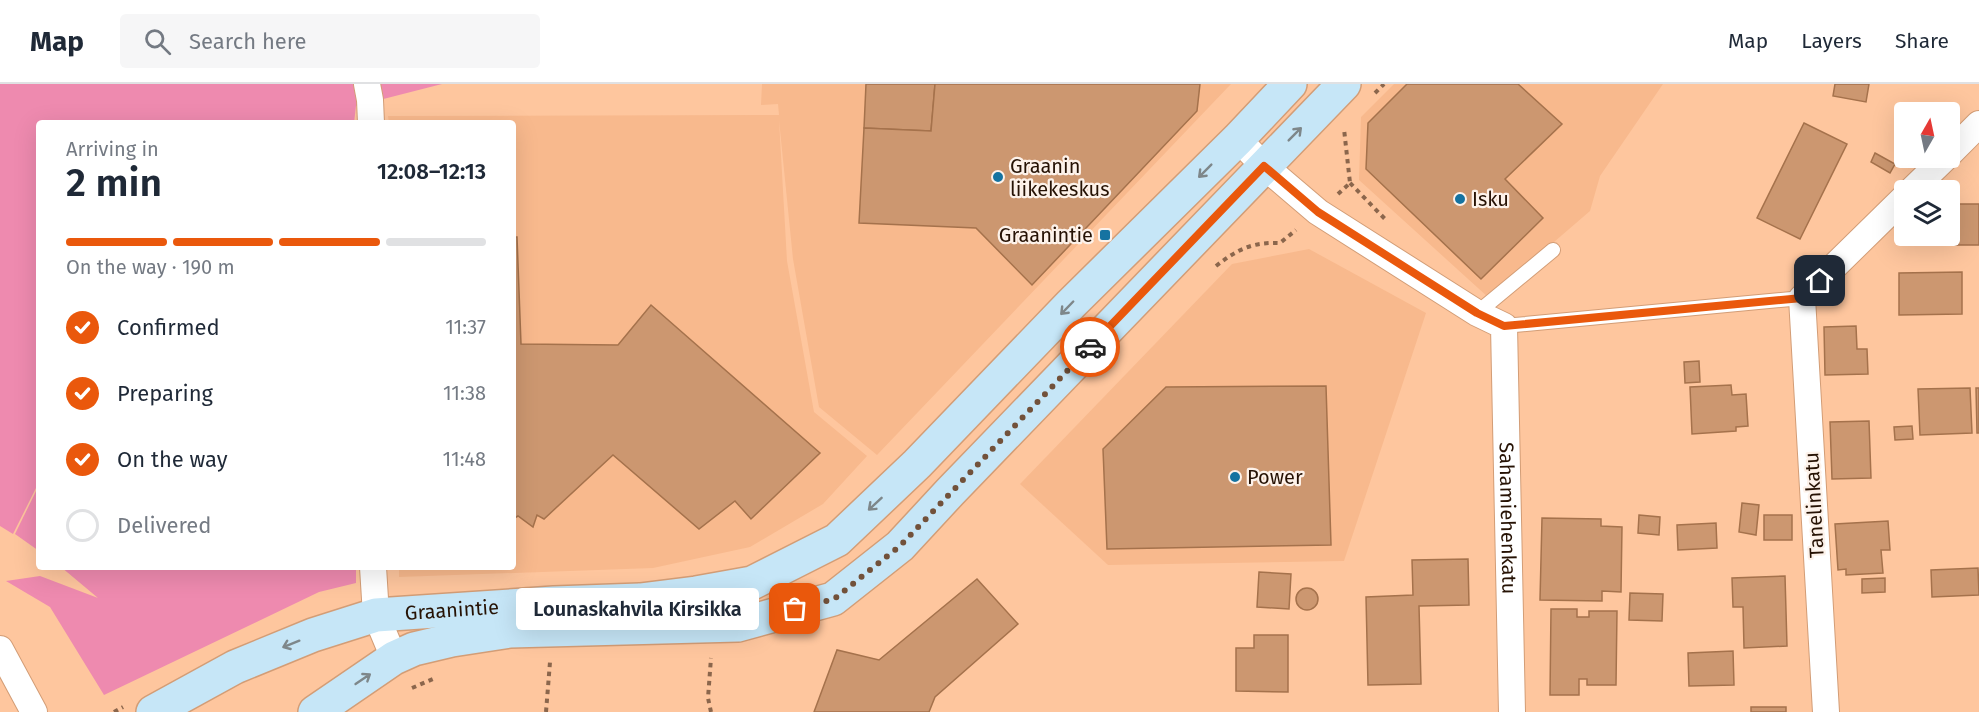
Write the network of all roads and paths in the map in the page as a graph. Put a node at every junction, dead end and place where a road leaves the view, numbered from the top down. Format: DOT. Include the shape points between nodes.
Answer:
graph roads {
  1 [pos="367,84"];
  2 [pos="1290,84"];
  3 [pos="1344,84"];
  4 [pos="371,120"];
  5 [pos="1979,124"];
  6 [pos="1343,126"];
  7 [pos="1238,139"];
  8 [pos="1960,143"];
  9 [pos="1264,166"];
  10 [pos="1935,168"];
  11 [pos="1922,180"];
  12 [pos="1342,192"];
  13 [pos="1894,208"];
  14 [pos="1553,250"];
  15 [pos="1802,298"];
  16 [pos="1477,313"];
  17 [pos="1504,326"];
  18 [pos="373,570"];
  19 [pos="376,615"];
  20 [pos="0,649"];
  21 [pos="393,658"];
  22 [pos="711,658"];
  23 [pos="539,662"];
  24 [pos="441,676"];
  25 [pos="411,688"];
  26 [pos="139,709"];
  27 [pos="34,712"];
  28 [pos="114,712"];
  29 [pos="315,712"];
  30 [pos="546,712"];
  31 [pos="711,712"];
  32 [pos="1512,712"];
  33 [pos="1826,712"];
  1 -- 4 [label="street"];
  2 -- 7 [label="street, Graanintie"];
  9 -- 3 [label="street, Graanintie, one-way"];
  5 -- 8 [label="street"];
  6 -- 12 [label="path" via="1350,183"];
  7 -- 9 [label="street"];
  7 -- 19 [label="street, Graanintie, one-way" via="837,540 752,583 696,593 639,600"];
  9 -- 16 [label="street" via="1318,212"];
  9 -- 21 [label="street, Graanintie" via="900,546 834,599 738,625 510,631 452,640"];
  10 -- 11 [label="street"];
  13 -- 15 [label="street"];
  14 -- 16 [label="lane"];
  15 -- 17 [label="lane"];
  15 -- 33 [label="street, Tanelinkatu"];
  16 -- 17 [label="street"];
  17 -- 32 [label="street, Sahamiehenkatu"];
  18 -- 19 [label="street"];
  19 -- 21 [label="street"];
  19 -- 26 [label="street, Graanintie, one-way" via="313,635"];
  20 -- 27 [label="street"];
  29 -- 21 [label="street, Graanintie, one-way"];
  22 -- 31 [label="path"];
  23 -- 30 [label="path" via="550,661"];
  24 -- 25 [label="path"];
  26 -- 28 [label="path"];
}
